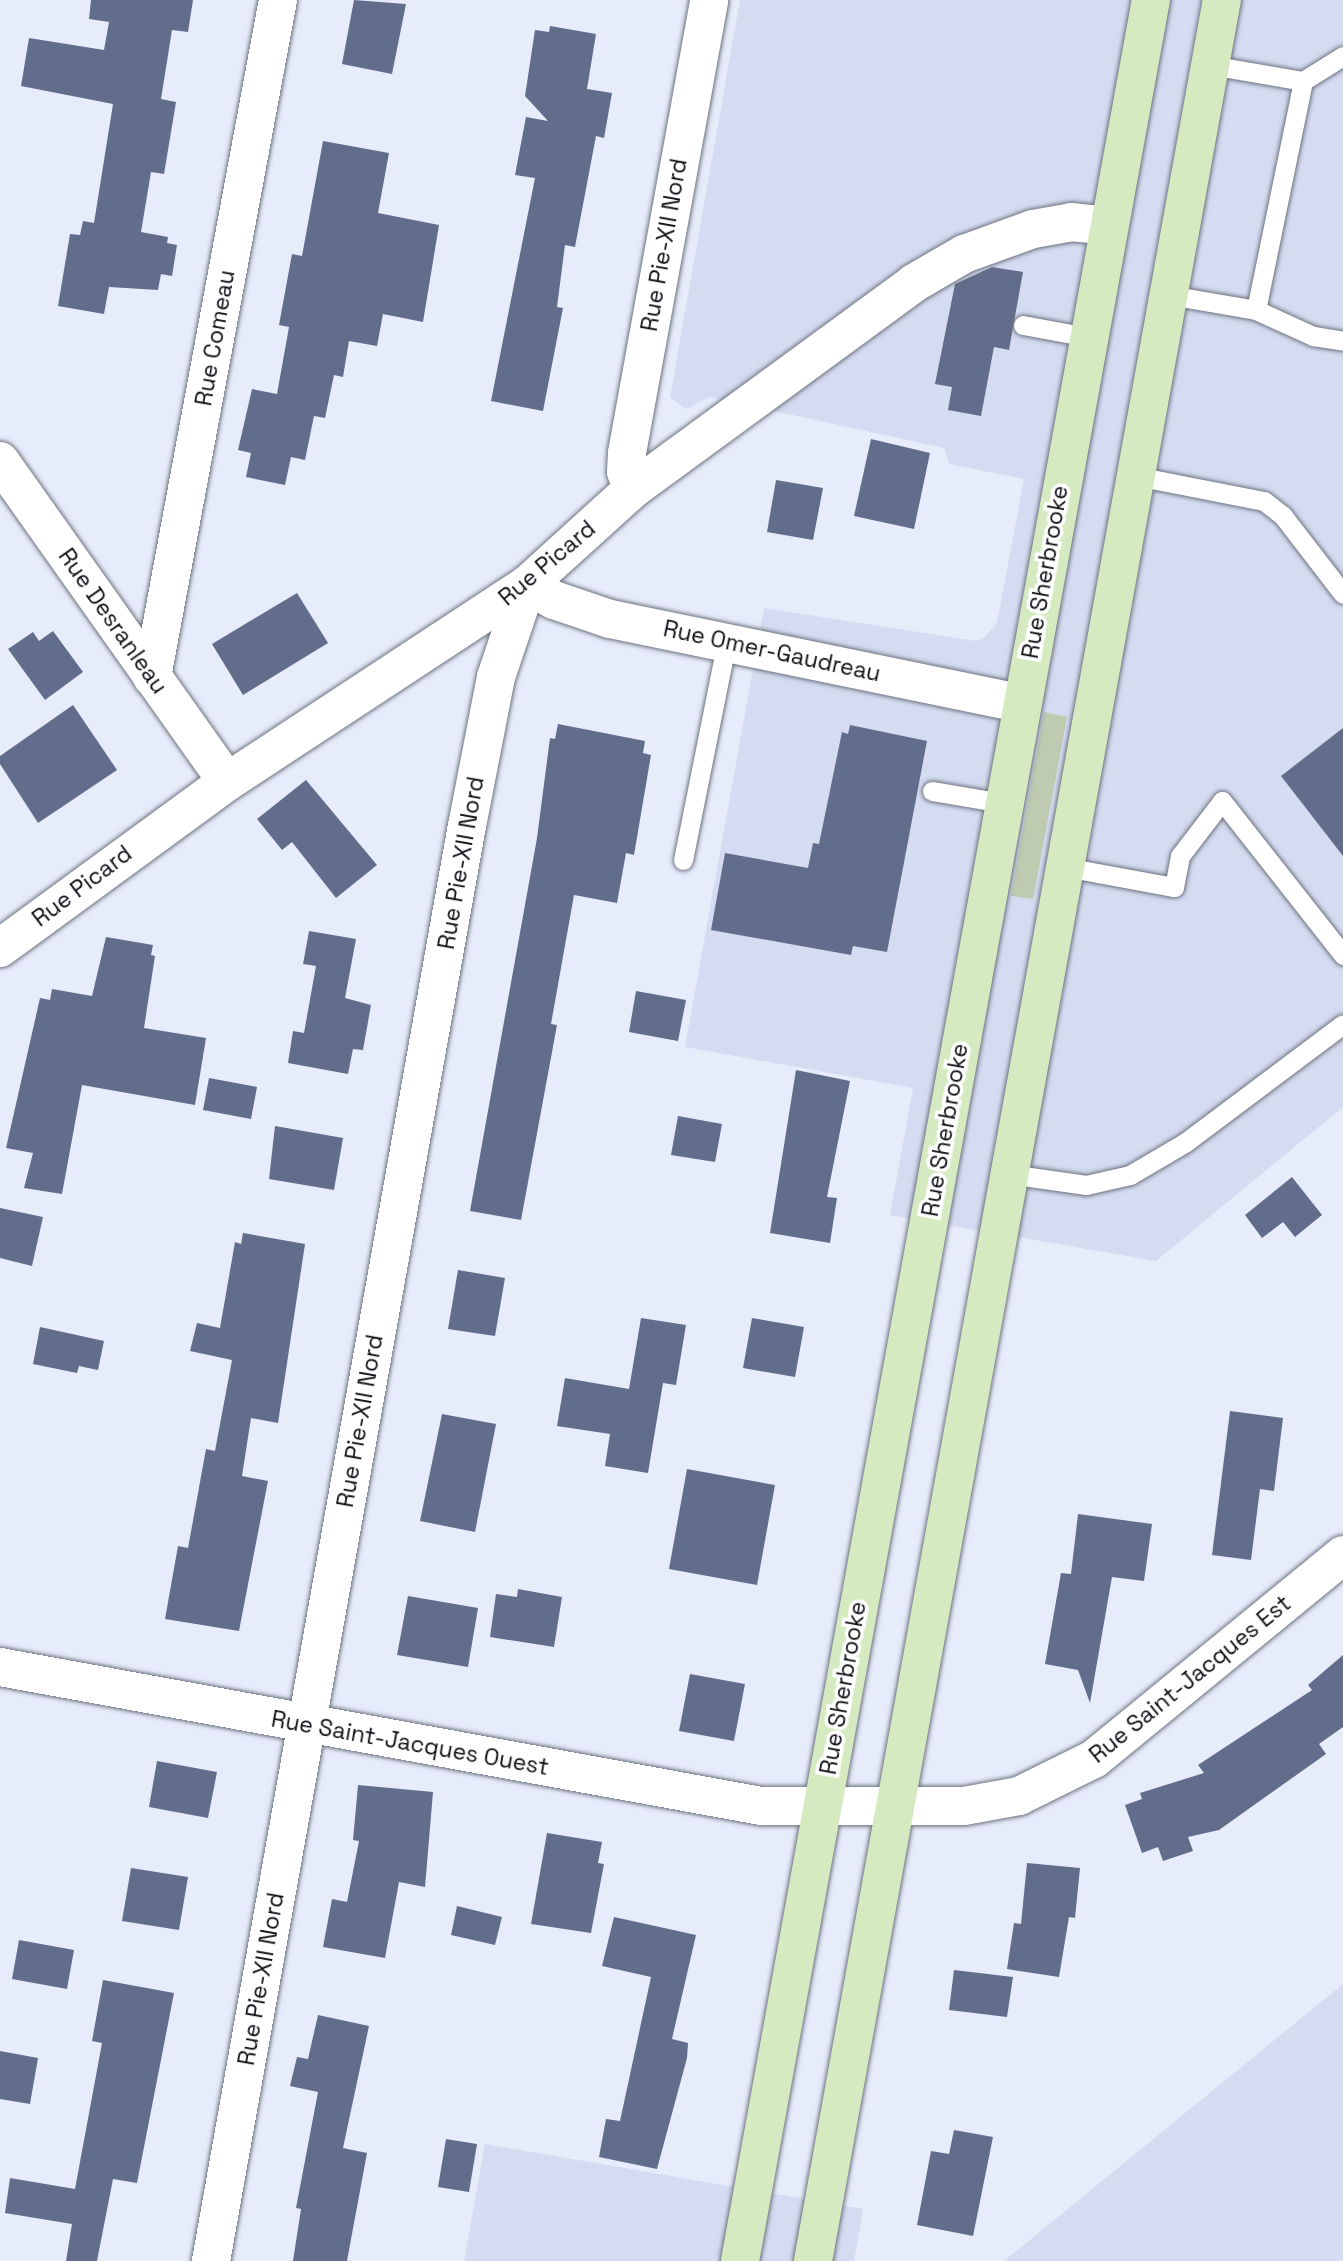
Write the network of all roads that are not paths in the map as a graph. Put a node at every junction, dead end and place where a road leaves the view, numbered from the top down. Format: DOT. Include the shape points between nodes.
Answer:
graph roads {
  1 [pos="278,0"];
  2 [pos="709,0"];
  3 [pos="1151,0"];
  4 [pos="1222,0"];
  5 [pos="1343,56"];
  6 [pos="1210,65"];
  7 [pos="1303,81"];
  8 [pos="1109,226"];
  9 [pos="1169,295"];
  10 [pos="1256,310"];
  11 [pos="1023,325"];
  12 [pos="1088,337"];
  13 [pos="1343,341"];
  14 [pos="0,461"];
  15 [pos="1136,475"];
  16 [pos="633,489"];
  17 [pos="527,585"];
  18 [pos="1343,593"];
  19 [pos="727,640"];
  20 [pos="152,677"];
  21 [pos="1021,704"];
  22 [pos="227,782"];
  23 [pos="932,791"];
  24 [pos="1003,803"];
  25 [pos="683,860"];
  26 [pos="1065,867"];
  27 [pos="0,948"];
  28 [pos="1343,956"];
  29 [pos="1343,1024"];
  30 [pos="1009,1174"];
  31 [pos="1343,1555"];
  32 [pos="0,1667"];
  33 [pos="305,1724"];
  34 [pos="893,1807"];
  35 [pos="822,1808"];
  36 [pos="211,2261"];
  37 [pos="740,2261"];
  38 [pos="813,2261"];
  1 -- 20 [label="street, Rue Comeau"];
  2 -- 16 [label="street, Rue Pie-XII Nord" via="627,453 626,472"];
  3 -- 8 [label="main road, Rue Sherbrooke"];
  4 -- 6 [label="main road"];
  5 -- 7 [label="lane"];
  6 -- 7 [label="lane"];
  6 -- 9 [label="main road"];
  7 -- 10 [label="lane"];
  8 -- 12 [label="main road, Rue Sherbrooke"];
  8 -- 16 [label="street, Rue Picard" via="1052,224 986,244 947,262"];
  9 -- 10 [label="lane"];
  9 -- 15 [label="main road"];
  10 -- 13 [label="lane" via="1313,336"];
  11 -- 12 [label="lane"];
  12 -- 21 [label="main road, Rue Sherbrooke"];
  14 -- 20 [label="street, Rue Desranleau"];
  15 -- 18 [label="lane" via="1264,501 1283,516"];
  15 -- 26 [label="main road"];
  16 -- 17 [label="street, Rue Picard"];
  17 -- 19 [label="street, Rue Omer-Gaudreau" via="554,600 610,619"];
  17 -- 22 [label="street, Rue Picard"];
  17 -- 33 [label="street, Rue Pie-XII Nord" via="508,630 484,739"];
  19 -- 21 [label="street, Rue Omer-Gaudreau"];
  19 -- 25 [label="lane"];
  20 -- 22 [label="street, Rue Desranleau"];
  21 -- 24 [label="main road, Rue Sherbrooke"];
  22 -- 27 [label="street, Rue Picard"];
  23 -- 24 [label="lane"];
  24 -- 35 [label="main road, Rue Sherbrooke"];
  26 -- 28 [label="lane" via="1174,887 1180,856 1222,800"];
  26 -- 30 [label="main road"];
  29 -- 30 [label="lane" via="1186,1142 1130,1175 1086,1185"];
  30 -- 34 [label="main road"];
  31 -- 34 [label="street, Rue Saint-Jacques Est" via="1109,1748 1060,1779 1009,1800"];
  32 -- 33 [label="street, Rue Saint-Jacques Ouest"];
  33 -- 35 [label="street, Rue Saint-Jacques Ouest" via="761,1806"];
  33 -- 36 [label="street, Rue Pie-XII Nord"];
  34 -- 35 [label="street, Rue Saint-Jacques Est"];
  34 -- 38 [label="main road"];
  35 -- 37 [label="main road, Rue Sherbrooke"];
}
